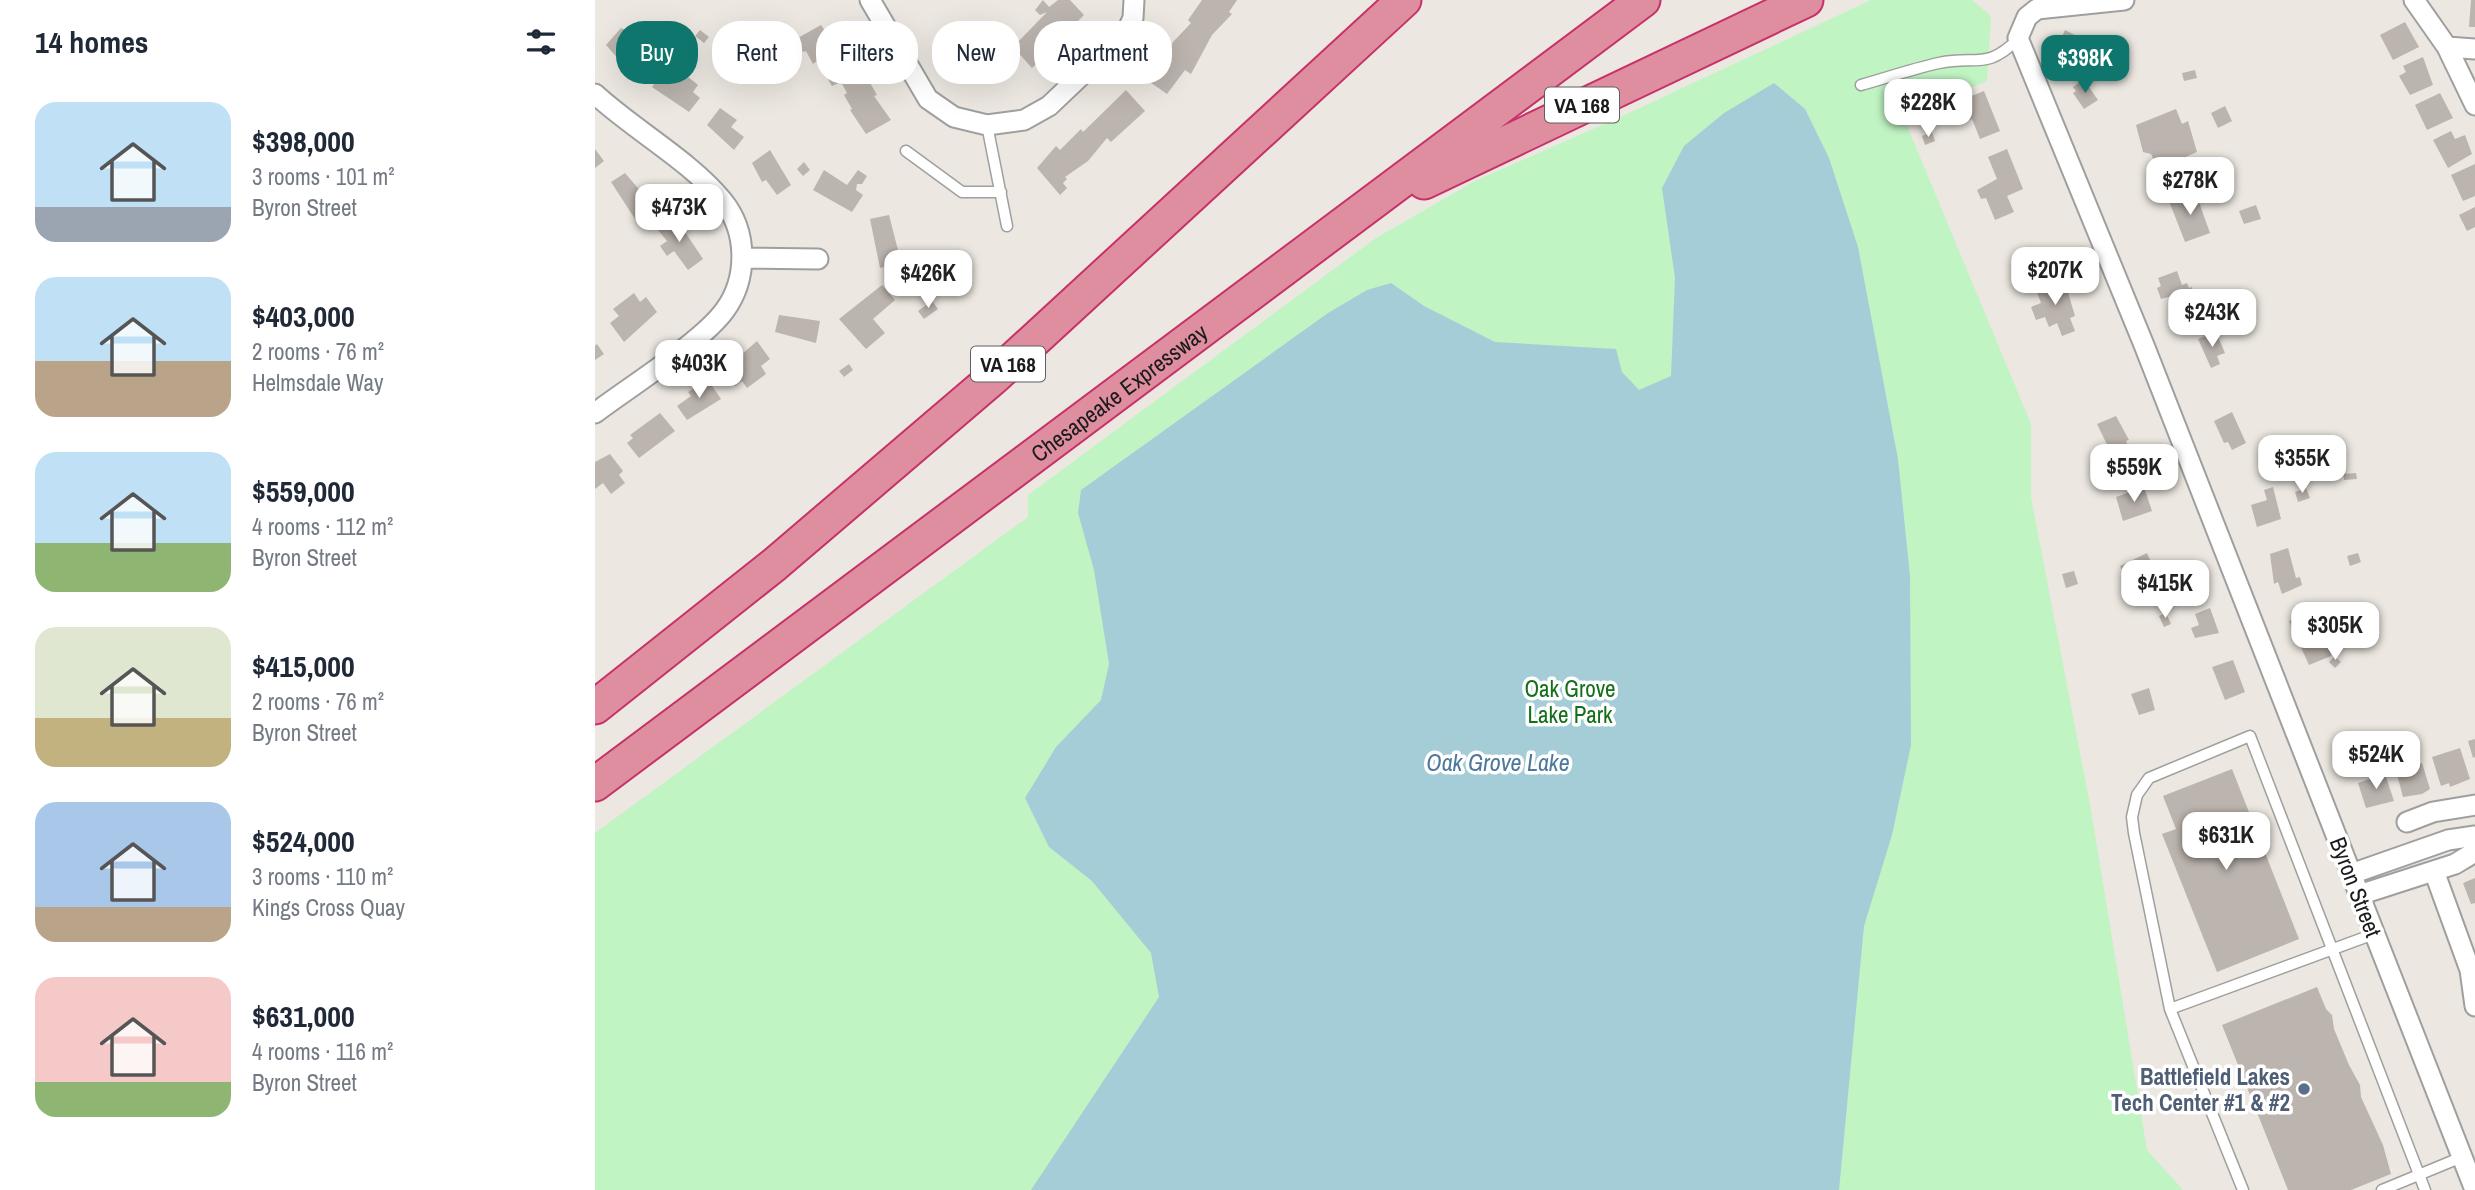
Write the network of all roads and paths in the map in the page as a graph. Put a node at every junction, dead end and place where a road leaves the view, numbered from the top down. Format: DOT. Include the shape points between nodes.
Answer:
graph roads {
  1 [pos="870,0"];
  2 [pos="1134,0"];
  3 [pos="1403,0"];
  4 [pos="1643,0"];
  5 [pos="1806,0"];
  6 [pos="2124,0"];
  7 [pos="2414,0"];
  8 [pos="2018,38"];
  9 [pos="2447,47"];
  10 [pos="2475,49"];
  11 [pos="1860,85"];
  12 [pos="595,94"];
  13 [pos="2475,105"];
  14 [pos="991,125"];
  15 [pos="906,151"];
  16 [pos="1001,192"];
  17 [pos="1360,214"];
  18 [pos="1007,226"];
  19 [pos="742,258"];
  20 [pos="818,259"];
  21 [pos="595,413"];
  22 [pos="595,707"];
  23 [pos="595,784"];
  24 [pos="2475,805"];
  25 [pos="2407,821"];
  26 [pos="2475,836"];
  27 [pos="2475,852"];
  28 [pos="2434,871"];
  29 [pos="2351,874"];
  30 [pos="2359,895"];
  31 [pos="2374,934"];
  32 [pos="2332,949"];
  33 [pos="2475,1006"];
  34 [pos="2170,1009"];
  35 [pos="2462,1157"];
  36 [pos="2419,1175"];
  37 [pos="2243,1190"];
  38 [pos="2382,1190"];
  39 [pos="2425,1190"];
  40 [pos="2475,1190"];
  1 -- 14 [label="street" via="928,99 954,117"];
  2 -- 14 [label="street" via="1126,33 1049,106 1024,120"];
  3 -- 22 [label="highway, VA 168" via="993,378 774,565"];
  4 -- 17 [label="highway, Chesapeake Expressway"];
  5 -- 17 [label="highway, VA 168"];
  6 -- 8 [label="street" via="2037,9 2027,17"];
  7 -- 9 [label="street"];
  8 -- 11 [label="lane" via="2003,54 1980,62 1942,62"];
  8 -- 29 [label="street, Byron Street"];
  9 -- 10 [label="street"];
  9 -- 13 [label="street"];
  12 -- 19 [label="street" via="722,201 737,229"];
  14 -- 16 [label="lane"];
  15 -- 16 [label="lane" via="962,192"];
  16 -- 18 [label="lane"];
  17 -- 23 [label="highway, Chesapeake Expressway / VA 168"];
  19 -- 20 [label="street"];
  19 -- 21 [label="street" via="736,291 717,320"];
  24 -- 25 [label="street"];
  26 -- 29 [label="street" via="2448,840"];
  27 -- 28 [label="street"];
  28 -- 30 [label="street"];
  28 -- 33 [label="street" via="2470,970"];
  29 -- 30 [label="street, Byron Street"];
  30 -- 31 [label="street, Byron Street"];
  31 -- 32 [label="lane"];
  31 -- 35 [label="street, Byron Street"];
  32 -- 34 [label="lane"];
  32 -- 34 [label="lane" via="2250,736 2149,778 2137,795 2134,833"];
  32 -- 36 [label="lane"];
  34 -- 37 [label="lane"];
  35 -- 36 [label="lane"];
  35 -- 40 [label="street, Byron Street"];
  36 -- 38 [label="lane"];
  36 -- 39 [label="lane"];
}
